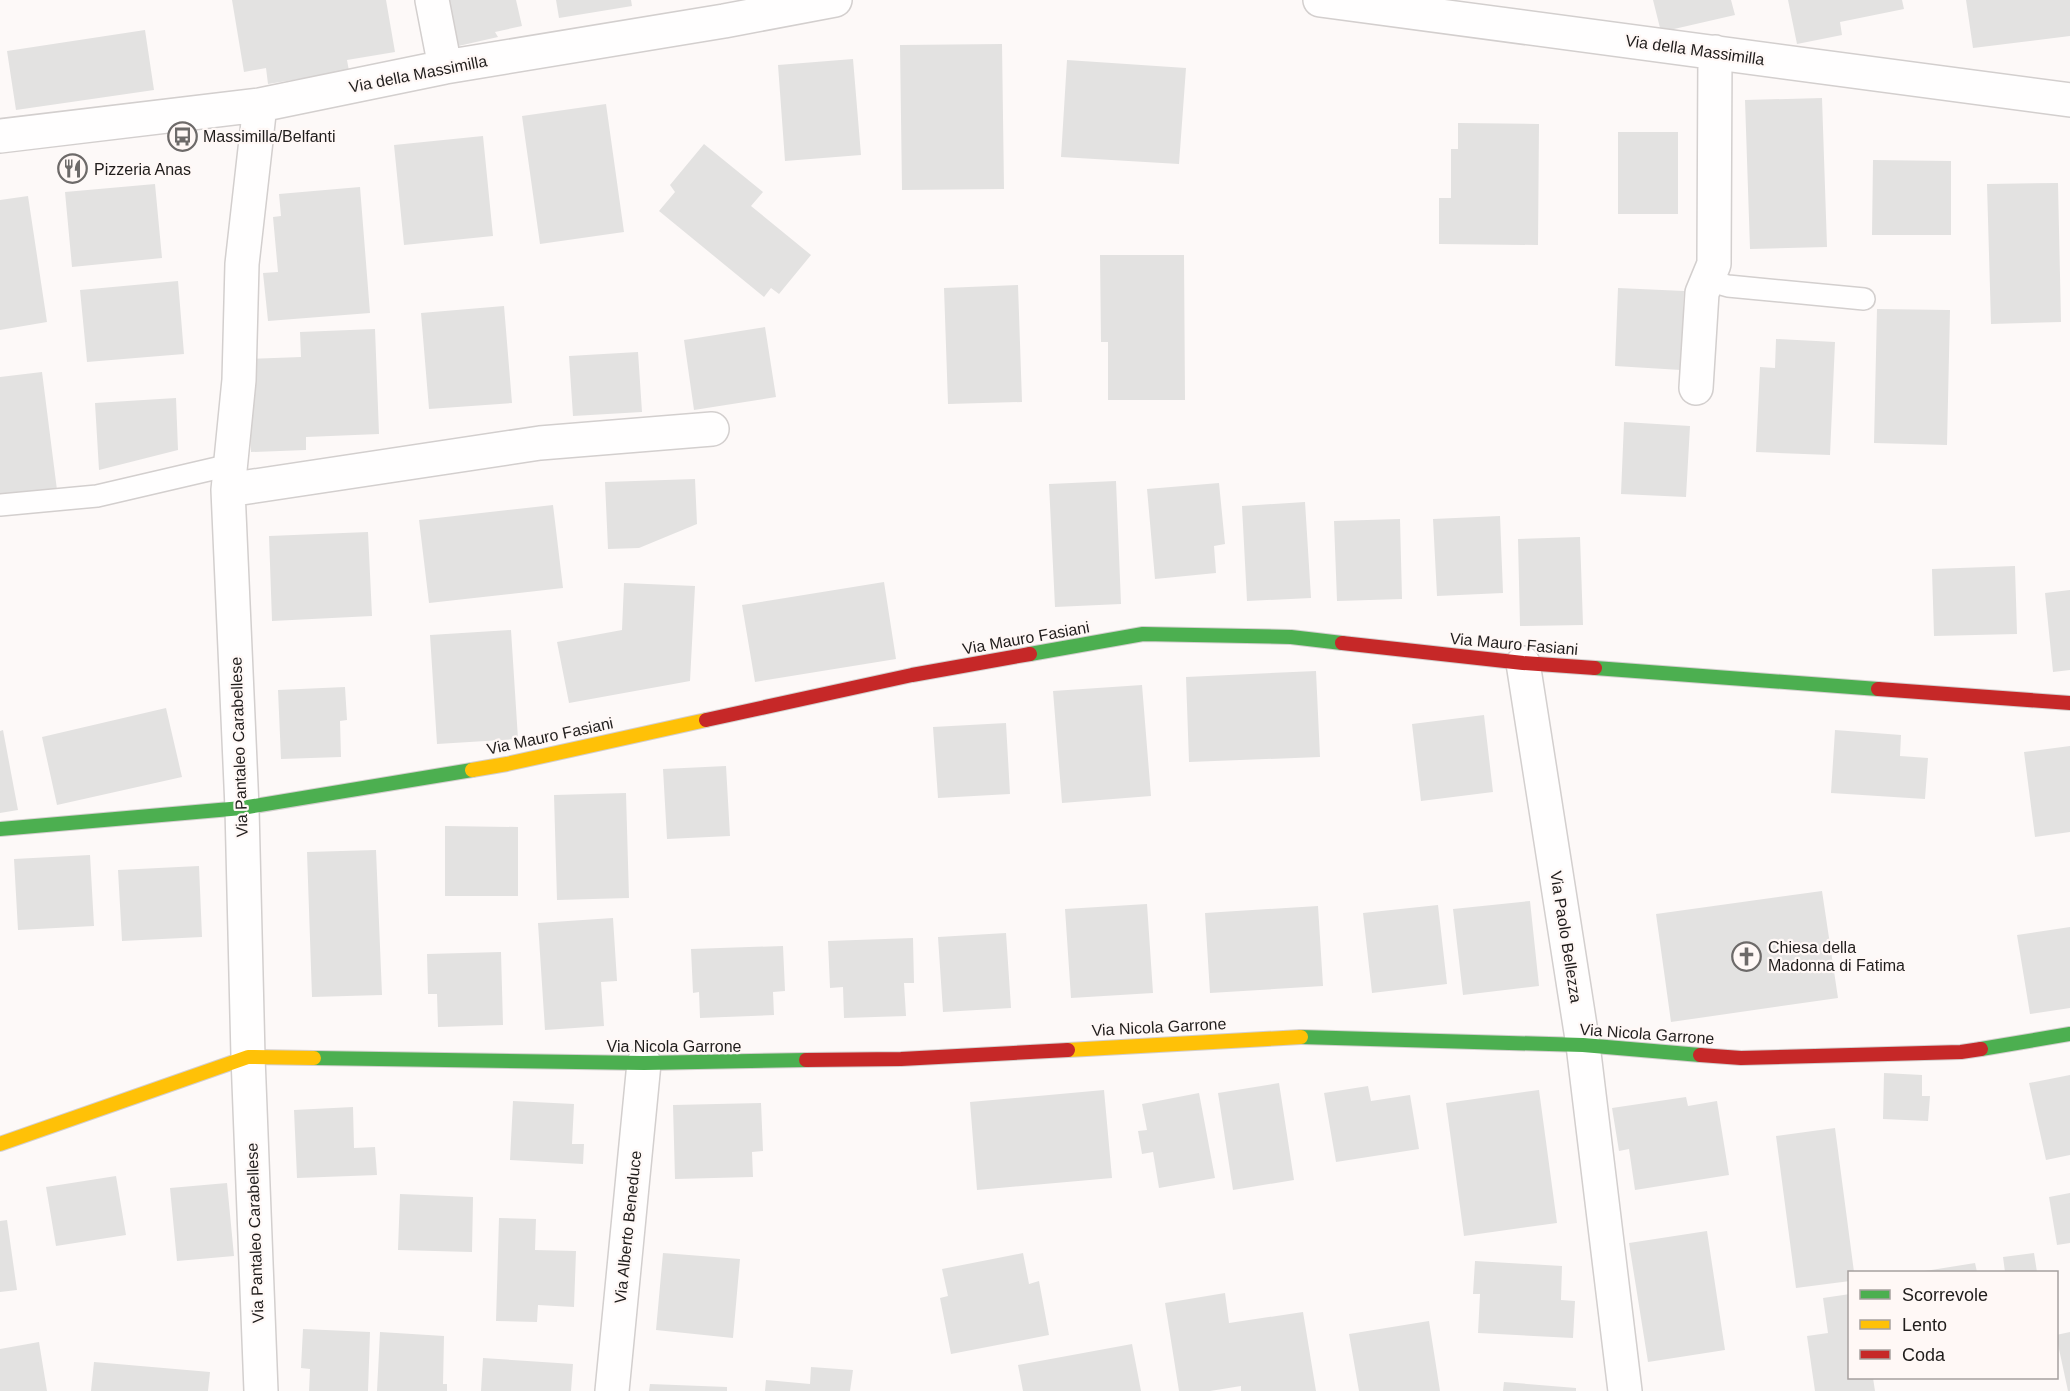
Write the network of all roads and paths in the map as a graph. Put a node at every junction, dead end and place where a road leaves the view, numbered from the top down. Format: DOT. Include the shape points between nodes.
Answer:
graph roads {
  1 [pos="432,0"];
  2 [pos="835,0"];
  3 [pos="1320,0"];
  4 [pos="1392,5"];
  5 [pos="1714,52"];
  6 [pos="445,67"];
  7 [pos="2070,100"];
  8 [pos="260,105"];
  9 [pos="0,136"];
  10 [pos="1707,280"];
  11 [pos="1864,299"];
  12 [pos="1696,388"];
  13 [pos="712,429"];
  14 [pos="229,478"];
  15 [pos="0,505"];
  16 [pos="1523,663"];
  17 [pos="2070,703"];
  18 [pos="242,808"];
  19 [pos="0,829"];
  20 [pos="2070,1034"];
  21 [pos="1584,1045"];
  22 [pos="248,1057"];
  23 [pos="644,1064"];
  24 [pos="0,1144"];
  25 [pos="261,1391"];
  26 [pos="612,1391"];
  27 [pos="1626,1391"];
  1 -- 6 [label="street"];
  2 -- 6 [label="street, Via della Massimilla"];
  3 -- 4 [label="street, Via della Massimilla"];
  4 -- 5 [label="street, Via della Massimilla"];
  5 -- 7 [label="street, Via della Massimilla"];
  5 -- 10 [label="street" via="1714,264"];
  6 -- 8 [label="street, Via della Massimilla"];
  8 -- 9 [label="street, Via della Massimilla"];
  8 -- 14 [label="street, Via Pantaleo Carabellese" via="242,264 239,380"];
  10 -- 11 [label="lane" via="1728,286"];
  10 -- 12 [label="street" via="1702,293"];
  13 -- 14 [label="street" via="540,443"];
  14 -- 15 [label="lane"];
  14 -- 18 [label="street, Via Pantaleo Carabellese"];
  16 -- 17 [label="street, Via Mauro Fasiani"];
  16 -- 18 [label="street, Via Mauro Fasiani" via="1291,637 1143,634 912,675 507,764"];
  16 -- 21 [label="street, Via Paolo Bellezza"];
  18 -- 19 [label="street, Via Mauro Fasiani"];
  18 -- 22 [label="street, Via Pantaleo Carabellese"];
  20 -- 21 [label="street, Via Nicola Garrone" via="1961,1052 1741,1058"];
  21 -- 23 [label="street, Via Nicola Garrone" via="1299,1037 901,1059"];
  21 -- 27 [label="street, Via Paolo Bellezza"];
  22 -- 23 [label="street, Via Nicola Garrone"];
  22 -- 24 [label="street"];
  22 -- 25 [label="street, Via Pantaleo Carabellese"];
  23 -- 26 [label="street, Via Alberto Beneduce"];
}
